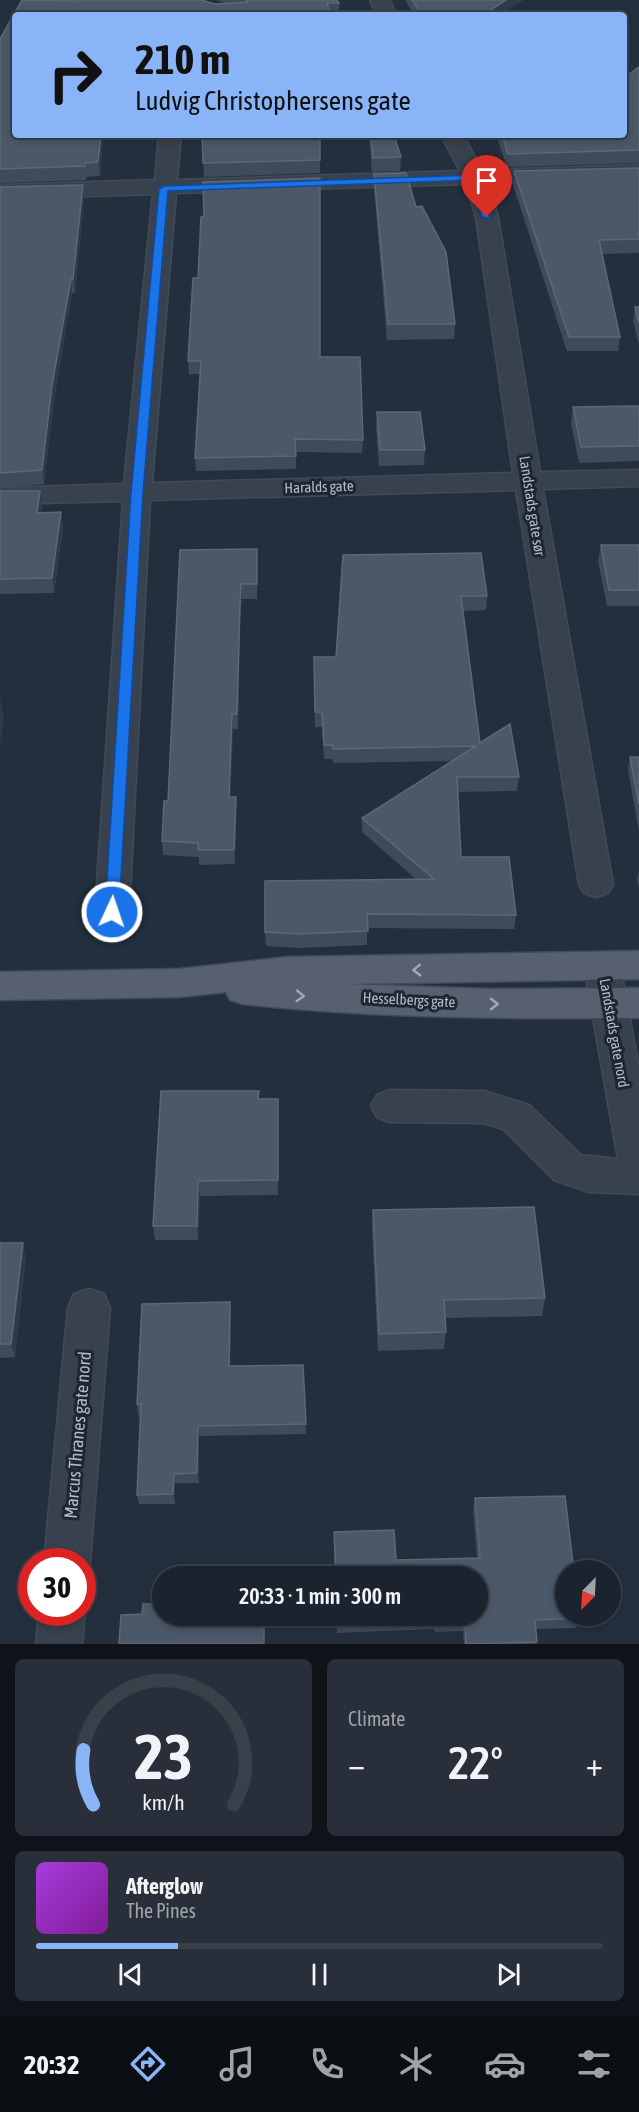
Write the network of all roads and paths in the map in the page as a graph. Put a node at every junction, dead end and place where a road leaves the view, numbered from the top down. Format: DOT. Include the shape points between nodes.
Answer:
graph roads {
  1 [pos="170,138"];
  2 [pos="454,138"];
  3 [pos="639,172"];
  4 [pos="475,178"];
  5 [pos="164,189"];
  6 [pos="0,192"];
  7 [pos="639,478"];
  8 [pos="528,480"];
  9 [pos="137,493"];
  10 [pos="0,496"];
  11 [pos="596,884"];
  12 [pos="112,912"];
  13 [pos="639,965"];
  14 [pos="602,966"];
  15 [pos="179,983"];
  16 [pos="0,986"];
  17 [pos="624,1003"];
  18 [pos="390,1106"];
  19 [pos="639,1170"];
  20 [pos="639,1177"];
  21 [pos="89,1308"];
  22 [pos="68,1548"];
  23 [pos="61,1626"];
  24 [pos="59,1644"];
  1 -- 5 [label="street"];
  2 -- 4 [label="street, Landstads gate sør"];
  3 -- 4 [label="street"];
  4 -- 5 [label="street"];
  4 -- 8 [label="street, Landstads gate sør" via="487,217"];
  5 -- 6 [label="street"];
  5 -- 9 [label="street"];
  7 -- 8 [label="street, Haralds gate"];
  8 -- 9 [label="street, Haralds gate"];
  8 -- 11 [label="street, Landstads gate sør"];
  9 -- 10 [label="street, Haralds gate"];
  9 -- 12 [label="street"];
  13 -- 14 [label="main road, Hesselbergs gate"];
  14 -- 15 [label="main road, Hesselbergs gate, one-way" via="288,972"];
  14 -- 17 [label="street, Landstads gate nord"];
  15 -- 16 [label="main road, Hesselbergs gate"];
  15 -- 17 [label="main road, Hesselbergs gate, one-way" via="290,995 486,1004"];
  17 -- 19 [label="street, Landstads gate nord"];
  18 -- 20 [label="street" via="484,1107 516,1117 568,1168 589,1175"];
  21 -- 22 [label="street, Marcus Thranes gate nord"];
  23 -- 24 [label="street"];
}
